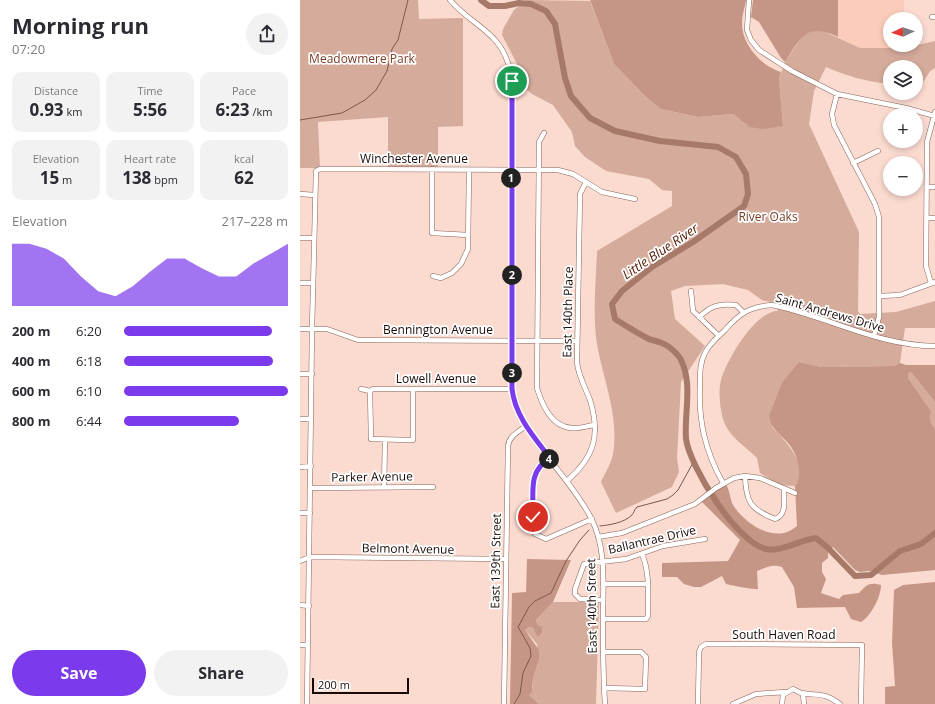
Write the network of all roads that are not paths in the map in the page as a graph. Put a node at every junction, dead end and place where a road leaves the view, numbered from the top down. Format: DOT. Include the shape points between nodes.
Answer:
graph roads {
  1 [pos="450,0"];
  2 [pos="749,0"];
  3 [pos="837,94"];
  4 [pos="935,115"];
  5 [pos="544,133"];
  6 [pos="878,151"];
  7 [pos="853,163"];
  8 [pos="432,169"];
  9 [pos="511,169"];
  10 [pos="470,170"];
  11 [pos="539,170"];
  12 [pos="586,182"];
  13 [pos="927,187"];
  14 [pos="935,187"];
  15 [pos="300,194"];
  16 [pos="315,195"];
  17 [pos="635,199"];
  18 [pos="927,218"];
  19 [pos="935,218"];
  20 [pos="468,235"];
  21 [pos="300,238"];
  22 [pos="314,238"];
  23 [pos="433,276"];
  24 [pos="933,282"];
  25 [pos="300,283"];
  26 [pos="313,284"];
  27 [pos="691,291"];
  28 [pos="880,296"];
  29 [pos="743,312"];
  30 [pos="699,317"];
  31 [pos="300,329"];
  32 [pos="312,329"];
  33 [pos="719,336"];
  34 [pos="874,336"];
  35 [pos="512,340"];
  36 [pos="538,341"];
  37 [pos="577,341"];
  38 [pos="935,346"];
  39 [pos="300,374"];
  40 [pos="312,374"];
  41 [pos="361,389"];
  42 [pos="413,389"];
  43 [pos="512,389"];
  44 [pos="370,391"];
  45 [pos="300,418"];
  46 [pos="311,419"];
  47 [pos="594,425"];
  48 [pos="526,426"];
  49 [pos="385,440"];
  50 [pos="550,458"];
  51 [pos="311,466"];
  52 [pos="300,467"];
  53 [pos="745,476"];
  54 [pos="567,481"];
  55 [pos="723,483"];
  56 [pos="384,487"];
  57 [pos="434,487"];
  58 [pos="310,488"];
  59 [pos="784,489"];
  60 [pos="795,493"];
  61 [pos="300,513"];
  62 [pos="310,513"];
  63 [pos="592,519"];
  64 [pos="598,536"];
  65 [pos="705,539"];
  66 [pos="642,554"];
  67 [pos="310,557"];
  68 [pos="506,559"];
  69 [pos="300,561"];
  70 [pos="603,562"];
  71 [pos="603,584"];
  72 [pos="648,584"];
  73 [pos="603,600"];
  74 [pos="300,606"];
  75 [pos="309,606"];
  76 [pos="603,619"];
  77 [pos="300,645"];
  78 [pos="307,645"];
  79 [pos="603,652"];
  80 [pos="604,688"];
  81 [pos="786,692"];
  82 [pos="801,693"];
  83 [pos="772,694"];
  84 [pos="813,695"];
  85 [pos="782,702"];
  86 [pos="804,703"];
  87 [pos="307,704"];
  88 [pos="504,704"];
  89 [pos="605,704"];
  90 [pos="698,704"];
  91 [pos="733,704"];
  92 [pos="840,704"];
  93 [pos="861,704"];
  1 -- 9 [label="street" via="461,13 490,33 502,46 506,56 512,81"];
  2 -- 3 [label="street" via="747,30 759,50 792,71"];
  3 -- 4 [label="street"];
  3 -- 7 [label="street" via="832,109 832,120"];
  4 -- 13 [label="street" via="927,142"];
  5 -- 11 [label="street" via="539,142"];
  6 -- 7 [label="street"];
  7 -- 28 [label="street" via="875,204 879,217"];
  8 -- 10 [label="street, Winchester Avenue"];
  8 -- 16 [label="street, Winchester Avenue" via="320,169 316,171"];
  8 -- 20 [label="street" via="432,233"];
  9 -- 10 [label="street, Winchester Avenue"];
  9 -- 11 [label="street, Winchester Avenue"];
  9 -- 35 [label="street"];
  10 -- 20 [label="street"];
  11 -- 12 [label="street, Winchester Avenue" via="566,172"];
  11 -- 36 [label="street"];
  12 -- 17 [label="street, Winchester Avenue" via="602,192"];
  12 -- 37 [label="street, East 140th Place" via="580,194"];
  13 -- 14 [label="street"];
  13 -- 18 [label="street"];
  15 -- 16 [label="street"];
  16 -- 22 [label="street"];
  18 -- 19 [label="street"];
  18 -- 24 [label="street" via="926,266"];
  20 -- 23 [label="street" via="468,249 461,264 452,273 441,278"];
  21 -- 22 [label="street"];
  22 -- 26 [label="street"];
  24 -- 28 [label="street" via="900,295"];
  25 -- 26 [label="street"];
  26 -- 32 [label="street"];
  27 -- 30 [label="street" via="691,308"];
  28 -- 34 [label="street" via="879,317"];
  29 -- 30 [label="street" via="736,305 718,304 707,309"];
  29 -- 33 [label="street, Saint Andrews Drive"];
  29 -- 34 [label="street, Saint Andrews Drive" via="756,307 780,307"];
  30 -- 33 [label="street"];
  31 -- 32 [label="street, Bennington Avenue"];
  32 -- 35 [label="street, Bennington Avenue" via="327,329 358,340"];
  32 -- 40 [label="street"];
  33 -- 55 [label="street, Saint Andrews Drive" via="705,353 701,363 699,399 705,442"];
  34 -- 38 [label="street, Saint Andrews Drive" via="899,343"];
  35 -- 36 [label="street, Bennington Avenue"];
  35 -- 43 [label="street"];
  36 -- 37 [label="street, Bennington Avenue"];
  36 -- 47 [label="street" via="537,388 546,410 555,421 566,428"];
  37 -- 47 [label="street, East 140th Place" via="578,367 590,402"];
  39 -- 40 [label="street"];
  40 -- 46 [label="street"];
  41 -- 44 [label="street, Lowell Avenue"];
  42 -- 43 [label="street, Lowell Avenue"];
  42 -- 44 [label="street, Lowell Avenue" via="373,388"];
  42 -- 49 [label="street" via="413,440"];
  43 -- 48 [label="street, East 140th Street" via="515,405"];
  44 -- 49 [label="street" via="371,439"];
  45 -- 46 [label="street"];
  46 -- 51 [label="street"];
  47 -- 54 [label="street, East 140th Place" via="594,441 590,456 582,468"];
  48 -- 50 [label="street, East 140th Street"];
  48 -- 68 [label="street, East 139th Street" via="513,435 509,442"];
  49 -- 56 [label="street"];
  50 -- 54 [label="street, East 140th Street"];
  50 -- 63 [label="street" via="538,467 534,476 535,534 546,539"];
  51 -- 52 [label="street"];
  51 -- 58 [label="street"];
  53 -- 55 [label="street"];
  53 -- 59 [label="street" via="760,478"];
  53 -- 59 [label="street" via="749,501 761,512 775,519 784,512"];
  54 -- 63 [label="street, East 140th Street"];
  55 -- 64 [label="street" via="695,504 622,533"];
  56 -- 57 [label="street, Parker Avenue"];
  56 -- 58 [label="street, Parker Avenue"];
  58 -- 62 [label="street"];
  59 -- 60 [label="street"];
  61 -- 62 [label="street"];
  62 -- 67 [label="street"];
  63 -- 64 [label="street, East 140th Street"];
  64 -- 70 [label="street, East 140th Street"];
  65 -- 66 [label="street, Ballantrae Drive" via="664,546"];
  66 -- 70 [label="street, Ballantrae Drive"];
  66 -- 72 [label="street" via="647,568"];
  67 -- 68 [label="street, Belmont Avenue"];
  67 -- 69 [label="street"];
  67 -- 75 [label="street"];
  68 -- 88 [label="street, East 139th Street"];
  70 -- 71 [label="street, East 140th Street"];
  70 -- 73 [label="street, Ballantrae Drive" via="584,564 575,592 580,599"];
  71 -- 72 [label="street"];
  71 -- 73 [label="street, East 140th Street"];
  72 -- 76 [label="street" via="647,618"];
  73 -- 76 [label="street, East 140th Street"];
  74 -- 75 [label="street"];
  75 -- 78 [label="street"];
  76 -- 79 [label="street, East 140th Street"];
  77 -- 78 [label="street"];
  78 -- 87 [label="street"];
  79 -- 80 [label="street, East 140th Street"];
  79 -- 80 [label="street" via="641,652 646,656 646,688"];
  80 -- 89 [label="street, East 140th Street"];
  81 -- 82 [label="street" via="793,689"];
  81 -- 83 [label="street"];
  81 -- 85 [label="street"];
  82 -- 84 [label="street"];
  82 -- 86 [label="street"];
  83 -- 85 [label="street"];
  83 -- 91 [label="street" via="756,694"];
  84 -- 86 [label="street"];
  84 -- 92 [label="street" via="825,694"];
  90 -- 93 [label="street, South Haven Road" via="699,652 706,644 862,645"];
}
